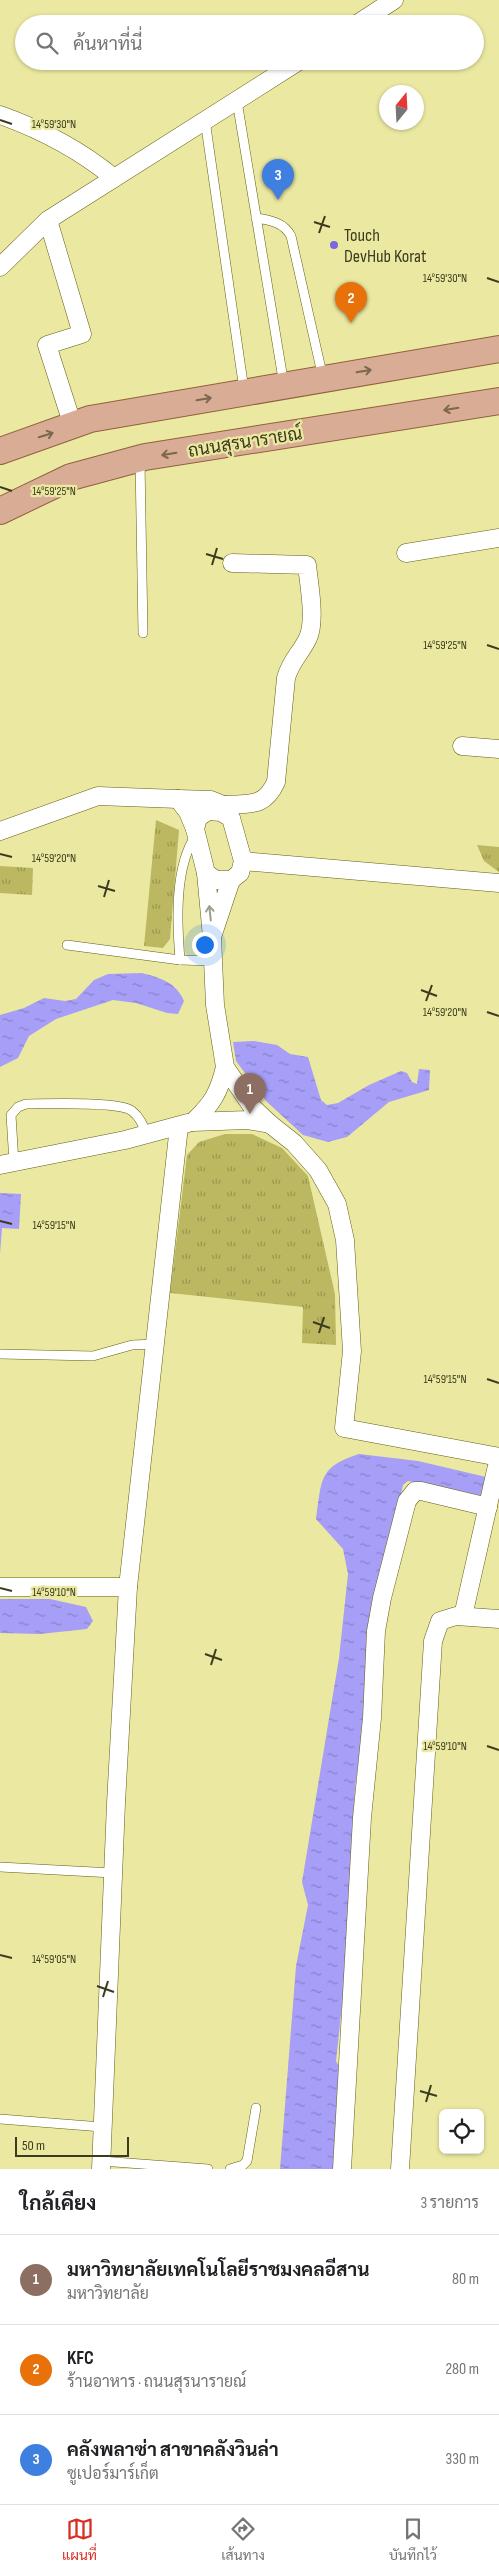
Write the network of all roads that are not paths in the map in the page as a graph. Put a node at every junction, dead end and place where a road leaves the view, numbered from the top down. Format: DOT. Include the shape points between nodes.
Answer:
graph roads {
  1 [pos="394,0"];
  2 [pos="371,15"];
  3 [pos="285,70"];
  4 [pos="237,101"];
  5 [pos="0,115"];
  6 [pos="205,120"];
  7 [pos="114,178"];
  8 [pos="256,218"];
  9 [pos="48,220"];
  10 [pos="0,267"];
  11 [pos="499,348"];
  12 [pos="323,378"];
  13 [pos="284,385"];
  14 [pos="245,392"];
  15 [pos="499,402"];
  16 [pos="73,426"];
  17 [pos="0,451"];
  18 [pos="140,459"];
  19 [pos="0,511"];
  20 [pos="499,538"];
  21 [pos="406,553"];
  22 [pos="232,563"];
  23 [pos="143,633"];
  24 [pos="462,746"];
  25 [pos="499,749"];
  26 [pos="178,799"];
  27 [pos="228,812"];
  28 [pos="0,831"];
  29 [pos="195,832"];
  30 [pos="243,861"];
  31 [pos="206,873"];
  32 [pos="231,880"];
  33 [pos="499,883"];
  34 [pos="212,937"];
  35 [pos="67,945"];
  36 [pos="180,960"];
  37 [pos="213,961"];
  38 [pos="225,1067"];
  39 [pos="186,1124"];
  40 [pos="270,1124"];
  41 [pos="146,1134"];
  42 [pos="7,1164"];
  43 [pos="156,1344"];
  44 [pos="0,1354"];
  45 [pos="499,1457"];
  46 [pos="489,1507"];
  47 [pos="0,1587"];
  48 [pos="128,1587"];
  49 [pos="463,1616"];
  50 [pos="499,1619"];
  51 [pos="0,1866"];
  52 [pos="113,1872"];
  53 [pos="256,2108"];
  54 [pos="0,2119"];
  55 [pos="102,2127"];
  56 [pos="101,2165"];
  57 [pos="208,2169"];
  58 [pos="230,2169"];
  59 [pos="342,2169"];
  60 [pos="400,2169"];
  1 -- 2 [label="street"];
  3 -- 4 [label="street"];
  4 -- 6 [label="street"];
  4 -- 8 [label="lane"];
  5 -- 7 [label="street" via="85,154"];
  6 -- 7 [label="street"];
  6 -- 14 [label="lane"];
  7 -- 9 [label="street"];
  8 -- 12 [label="lane" via="287,228 291,236"];
  8 -- 13 [label="lane"];
  9 -- 10 [label="street"];
  9 -- 16 [label="street" via="82,334 47,345"];
  12 -- 11 [label="main road, one-way"];
  12 -- 13 [label="main road"];
  13 -- 14 [label="main road"];
  16 -- 14 [label="main road, one-way" via="90,419"];
  15 -- 18 [label="main road, ถนนสุรนารายณ์, one-way"];
  17 -- 16 [label="main road, one-way"];
  18 -- 19 [label="main road, ถนนสุรนารายณ์" via="71,477"];
  18 -- 23 [label="lane"];
  20 -- 21 [label="street"];
  22 -- 27 [label="street" via="308,565 312,628 291,662 286,678 276,782 265,800"];
  24 -- 25 [label="street"];
  26 -- 27 [label="street" via="211,800"];
  26 -- 28 [label="street" via="98,796"];
  26 -- 29 [label="street" via="188,812"];
  27 -- 29 [label="street" via="208,811 198,818"];
  27 -- 30 [label="street"];
  29 -- 31 [label="street"];
  29 -- 36 [label="lane" via="183,859"];
  30 -- 32 [label="street" via="240,873"];
  30 -- 33 [label="street"];
  31 -- 32 [label="street" via="216,880"];
  34 -- 31 [label="street, one-way"];
  32 -- 34 [label="street"];
  34 -- 37 [label="street"];
  35 -- 36 [label="lane"];
  36 -- 37 [label="lane"];
  37 -- 38 [label="street" via="215,1005"];
  38 -- 39 [label="street" via="211,1105"];
  38 -- 40 [label="street" via="253,1108"];
  39 -- 40 [label="street" via="247,1120"];
  39 -- 41 [label="street"];
  39 -- 43 [label="street"];
  40 -- 45 [label="street" via="294,1143 318,1170 337,1204 345,1240 352,1350 344,1428"];
  41 -- 42 [label="street"];
  41 -- 42 [label="lane" via="141,1121 128,1108 26,1104 11,1115"];
  43 -- 44 [label="lane" via="132,1346 93,1356"];
  43 -- 48 [label="street"];
  45 -- 46 [label="street"];
  46 -- 49 [label="street"];
  46 -- 59 [label="street" via="415,1492 407,1501 382,1598 376,1632 362,1818"];
  47 -- 48 [label="street"];
  48 -- 52 [label="street"];
  49 -- 50 [label="street"];
  49 -- 60 [label="street" via="440,1621 433,1641"];
  51 -- 52 [label="lane"];
  52 -- 55 [label="street"];
  53 -- 58 [label="lane" via="248,2160"];
  54 -- 55 [label="lane"];
  55 -- 56 [label="street"];
  56 -- 57 [label="lane"];
}
